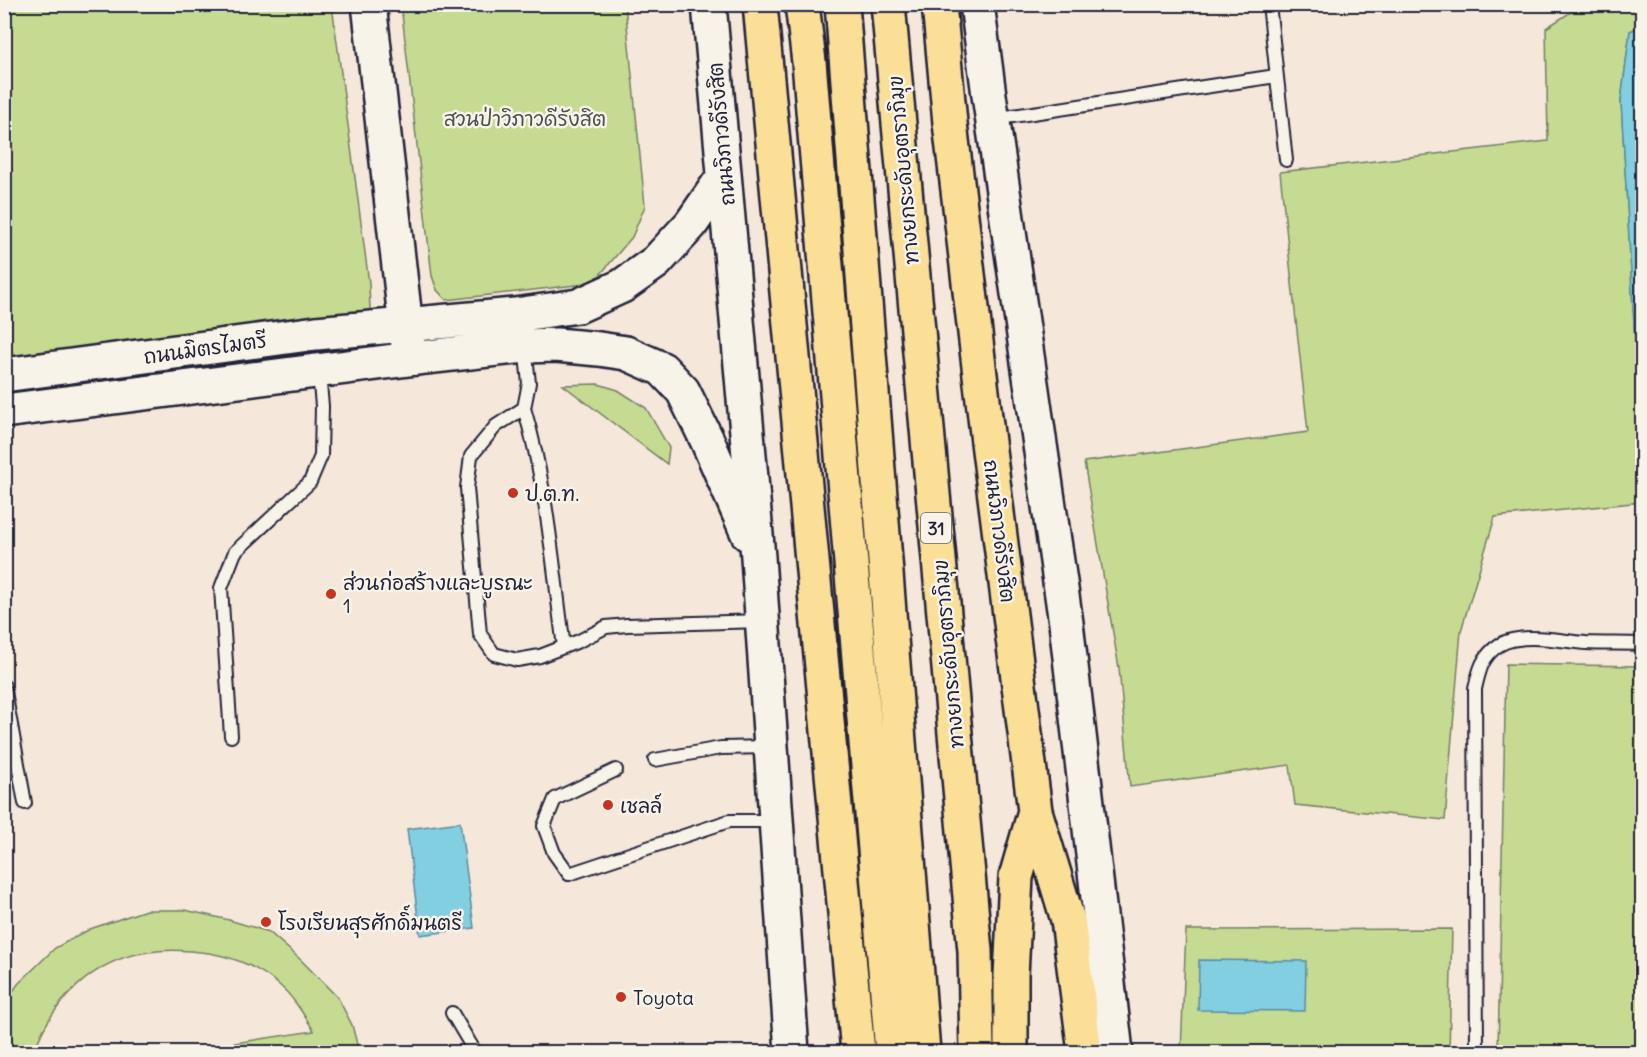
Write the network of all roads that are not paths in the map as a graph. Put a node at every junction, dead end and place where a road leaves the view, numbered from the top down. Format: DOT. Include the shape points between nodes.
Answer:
graph roads {
  1 [pos="369,4"];
  2 [pos="709,4"];
  3 [pos="760,4"];
  4 [pos="802,4"];
  5 [pos="842,4"];
  6 [pos="888,4"];
  7 [pos="939,4"];
  8 [pos="977,4"];
  9 [pos="1269,4"];
  10 [pos="1276,76"];
  11 [pos="993,119"];
  12 [pos="1286,160"];
  13 [pos="724,176"];
  14 [pos="405,324"];
  15 [pos="525,346"];
  16 [pos="409,359"];
  17 [pos="319,371"];
  18 [pos="4,375"];
  19 [pos="524,408"];
  20 [pos="4,411"];
  21 [pos="758,557"];
  22 [pos="763,621"];
  23 [pos="1642,644"];
  24 [pos="564,647"];
  25 [pos="4,686"];
  26 [pos="231,736"];
  27 [pos="772,747"];
  28 [pos="655,760"];
  29 [pos="616,770"];
  30 [pos="25,803"];
  31 [pos="1035,811"];
  32 [pos="777,821"];
  33 [pos="452,1013"];
  34 [pos="475,1053"];
  35 [pos="792,1053"];
  36 [pos="858,1053"];
  37 [pos="892,1053"];
  38 [pos="923,1053"];
  39 [pos="977,1053"];
  40 [pos="1011,1053"];
  41 [pos="1085,1053"];
  42 [pos="1116,1053"];
  43 [pos="1477,1053"];
  1 -- 14 [label="main road"];
  2 -- 13 [label="main road, ถนนวิภาวดีรังสิต"];
  3 -- 36 [label="highway"];
  4 -- 37 [label="highway"];
  5 -- 38 [label="highway"];
  6 -- 39 [label="highway, ทางยกระดับอุตราภิมุข / 31" via="975,951"];
  7 -- 31 [label="highway, ถนนวิภาวดีรังสิต" via="950,123"];
  8 -- 11 [label="main road"];
  9 -- 10 [label="lane"];
  10 -- 11 [label="lane"];
  10 -- 12 [label="lane"];
  11 -- 42 [label="main road" via="1066,623"];
  13 -- 14 [label="main road, ถนนมิตรไมตรี" via="691,224 656,262 622,286 592,300 578,306 514,315"];
  13 -- 21 [label="main road, ถนนวิภาวดีรังสิต"];
  14 -- 16 [label="main road"];
  14 -- 18 [label="main road, ถนนมิตรไมตรี"];
  15 -- 16 [label="main road"];
  15 -- 19 [label="lane" via="530,383"];
  15 -- 21 [label="main road" via="556,345 626,353 662,369 683,391"];
  16 -- 17 [label="main road"];
  17 -- 20 [label="main road"];
  17 -- 26 [label="lane" via="321,456 310,482 235,552 221,588"];
  19 -- 24 [label="lane" via="543,497"];
  19 -- 24 [label="lane" via="496,426 471,456 467,488 480,634 494,654 517,660"];
  21 -- 22 [label="main road, ถนนวิภาวดีรังสิต"];
  22 -- 24 [label="lane" via="606,627"];
  22 -- 27 [label="main road, ถนนวิภาวดีรังสิต"];
  23 -- 43 [label="lane" via="1513,639 1498,645 1480,667 1475,689"];
  25 -- 30 [label="lane"];
  27 -- 28 [label="lane" via="721,748"];
  27 -- 32 [label="main road, ถนนวิภาวดีรังสิต"];
  29 -- 32 [label="lane" via="555,799 544,826 554,853 569,874 729,821"];
  31 -- 40 [label="highway" via="1016,877"];
  31 -- 41 [label="highway, ถนนวิภาวดีรังสิต" via="1068,920"];
  32 -- 35 [label="main road, ถนนวิภาวดีรังสิต"];
  33 -- 34 [label="lane"];
}
